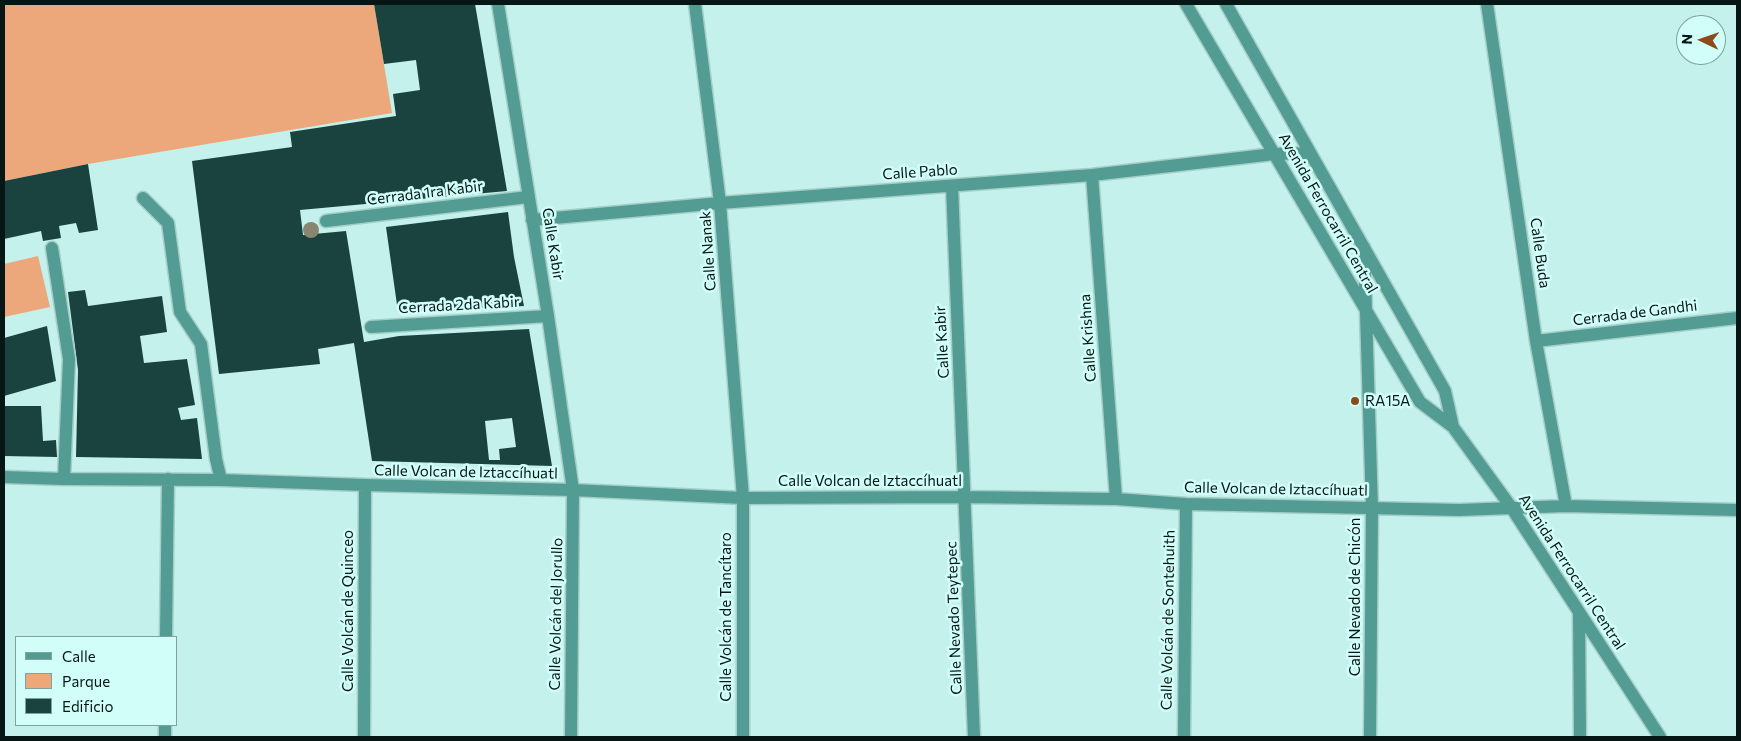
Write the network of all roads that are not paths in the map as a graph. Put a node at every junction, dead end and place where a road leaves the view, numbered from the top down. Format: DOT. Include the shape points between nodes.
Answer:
graph roads {
  1 [pos="498,4"];
  2 [pos="695,4"];
  3 [pos="1186,4"];
  4 [pos="1226,4"];
  5 [pos="1487,4"];
  6 [pos="1310,153"];
  7 [pos="1274,154"];
  8 [pos="1092,175"];
  9 [pos="952,186"];
  10 [pos="528,197"];
  11 [pos="143,198"];
  12 [pos="720,203"];
  13 [pos="532,220"];
  14 [pos="326,221"];
  15 [pos="52,248"];
  16 [pos="1364,248"];
  17 [pos="1366,310"];
  18 [pos="548,316"];
  19 [pos="1737,318"];
  20 [pos="372,327"];
  21 [pos="1536,341"];
  22 [pos="1453,427"];
  23 [pos="4,477"];
  24 [pos="64,479"];
  25 [pos="168,479"];
  26 [pos="221,480"];
  27 [pos="365,485"];
  28 [pos="573,490"];
  29 [pos="965,497"];
  30 [pos="743,498"];
  31 [pos="1116,499"];
  32 [pos="1186,504"];
  33 [pos="1566,506"];
  34 [pos="1511,507"];
  35 [pos="1372,508"];
  36 [pos="1737,510"];
  37 [pos="1579,612"];
  38 [pos="166,636"];
  39 [pos="364,737"];
  40 [pos="571,737"];
  41 [pos="743,737"];
  42 [pos="974,737"];
  43 [pos="1184,737"];
  44 [pos="1370,737"];
  45 [pos="1580,737"];
  46 [pos="1660,737"];
  1 -- 10 [label="street, Calle Kabir"];
  2 -- 12 [label="street, Calle Nanak"];
  3 -- 7 [label="street, Avenida Ferrocarril Central"];
  4 -- 6 [label="street, Avenida Ferrocarril Central"];
  5 -- 21 [label="street, Calle Buda"];
  6 -- 7 [label="street, Calle Pablo"];
  6 -- 16 [label="street, Avenida Ferrocarril Central"];
  7 -- 8 [label="street, Calle Pablo"];
  7 -- 17 [label="street, Avenida Ferrocarril Central"];
  8 -- 9 [label="street, Calle Pablo"];
  8 -- 31 [label="street, Calle Krishna"];
  9 -- 12 [label="street, Calle Pablo"];
  9 -- 29 [label="street, Calle Kabir"];
  10 -- 13 [label="street, Calle Kabir"];
  10 -- 14 [label="street, Cerrada 1ra Kabir"];
  11 -- 26 [label="street" via="168,223 180,312 201,344"];
  12 -- 13 [label="street, Calle Pablo"];
  12 -- 30 [label="street, Calle Nanak"];
  13 -- 18 [label="street, Calle Kabir"];
  15 -- 24 [label="street" via="69,359"];
  16 -- 17 [label="street, Calle Nevado de Chicón"];
  16 -- 22 [label="street, Avenida Ferrocarril Central" via="1445,391"];
  17 -- 22 [label="street, Avenida Ferrocarril Central" via="1420,402"];
  17 -- 35 [label="street, Calle Nevado de Chicón"];
  18 -- 20 [label="street, Cerrada 2da Kabir"];
  18 -- 28 [label="street, Calle Kabir"];
  19 -- 21 [label="street, Cerrada de Gandhi"];
  21 -- 33 [label="street, Calle Buda"];
  22 -- 34 [label="street, Avenida Ferrocarril Central"];
  23 -- 24 [label="street, Calle Volcan de Iztaccíhuatl"];
  24 -- 25 [label="street, Calle Volcan de Iztaccíhuatl"];
  25 -- 26 [label="street, Calle Volcan de Iztaccíhuatl"];
  25 -- 38 [label="street"];
  26 -- 27 [label="street, Calle Volcan de Iztaccíhuatl"];
  27 -- 28 [label="street, Calle Volcan de Iztaccíhuatl"];
  27 -- 39 [label="street, Calle Volcán de Quinceo"];
  28 -- 30 [label="street, Calle Volcan de Iztaccíhuatl"];
  28 -- 40 [label="street, Calle Volcán del Jorullo"];
  29 -- 30 [label="street, Calle Volcan de Iztaccíhuatl"];
  29 -- 31 [label="street, Calle Volcan de Iztaccíhuatl"];
  29 -- 42 [label="street, Calle Nevado Teytepec"];
  30 -- 41 [label="street, Calle Volcán de Tancítaro"];
  31 -- 32 [label="street, Calle Volcan de Iztaccíhuatl"];
  32 -- 35 [label="street, Calle Volcan de Iztaccíhuatl"];
  32 -- 43 [label="street, Calle Volcán de Sontehuith"];
  33 -- 34 [label="street, Calle Volcan de Iztaccíhuatl"];
  33 -- 36 [label="street, Calle Volcan de Iztaccíhuatl"];
  34 -- 35 [label="street, Calle Volcan de Iztaccíhuatl" via="1459,510"];
  34 -- 37 [label="street, Avenida Ferrocarril Central"];
  35 -- 44 [label="street, Calle Nevado de Chicón"];
  37 -- 45 [label="street"];
  37 -- 46 [label="street, Avenida Ferrocarril Central"];
}
